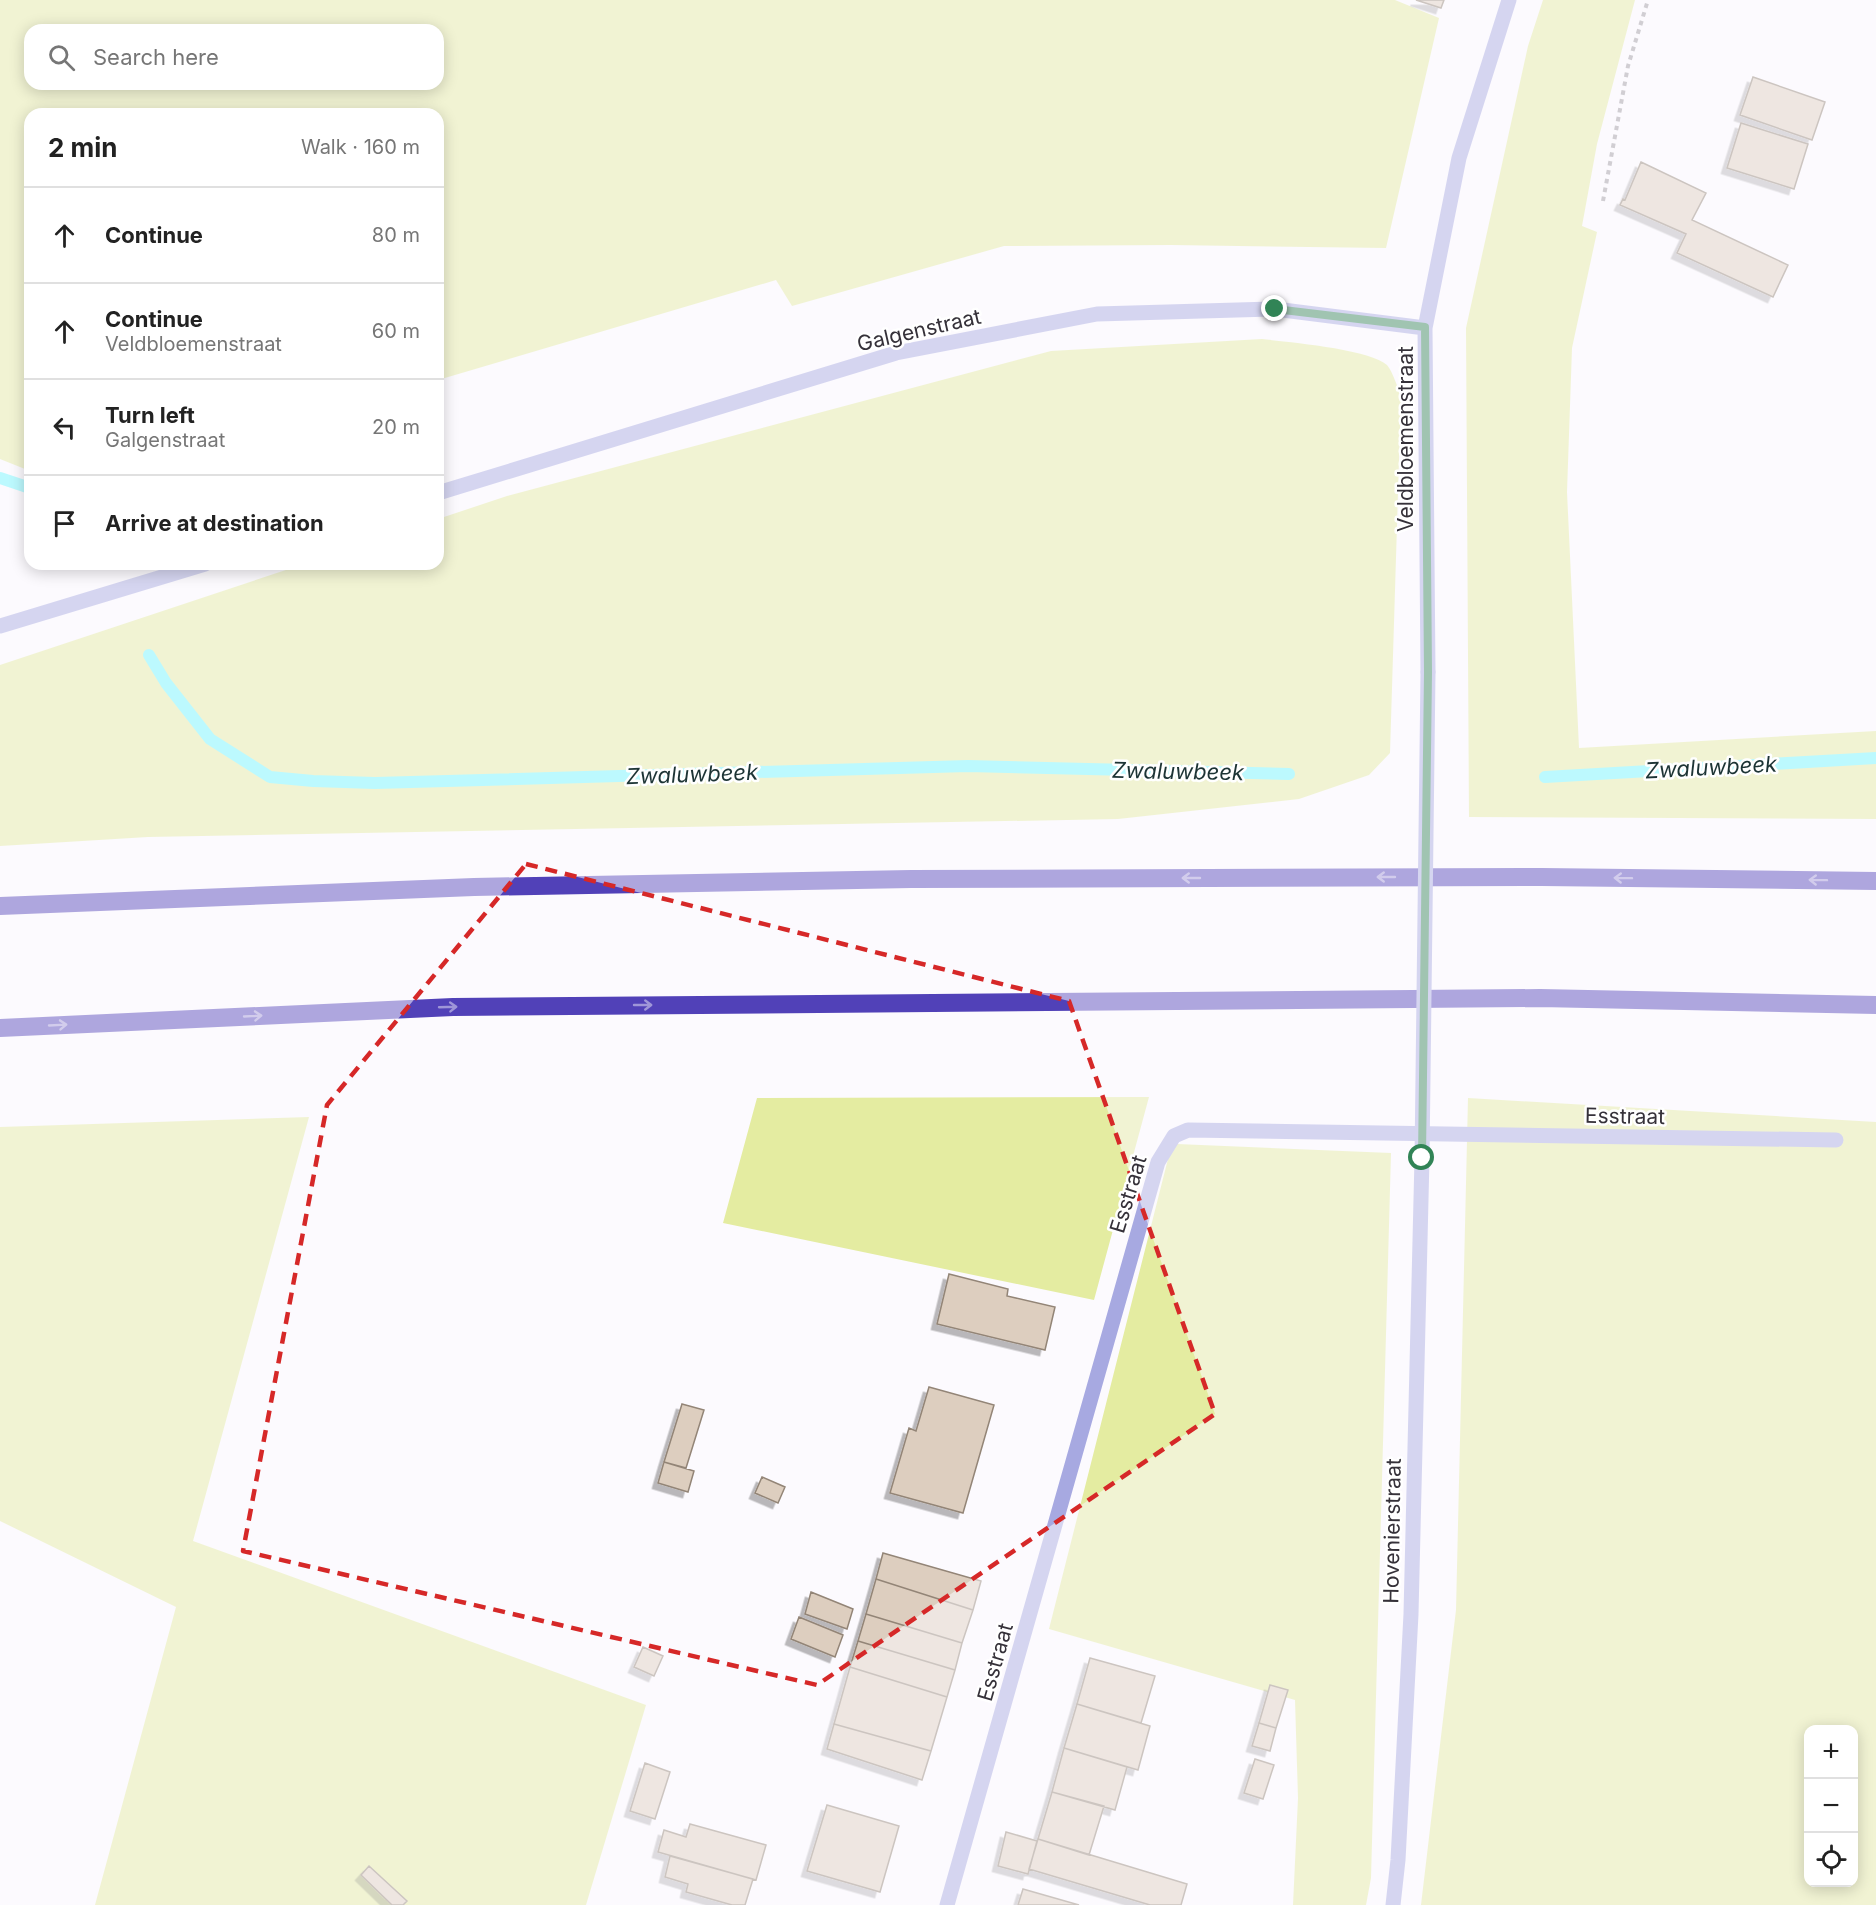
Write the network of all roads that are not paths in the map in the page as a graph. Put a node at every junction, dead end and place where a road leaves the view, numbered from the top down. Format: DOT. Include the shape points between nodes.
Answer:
graph roads {
  1 [pos="1509,0"];
  2 [pos="1425,327"];
  3 [pos="444,491"];
  4 [pos="185,570"];
  5 [pos="0,626"];
  6 [pos="1876,881"];
  7 [pos="0,906"];
  8 [pos="1876,1005"];
  9 [pos="0,1028"];
  10 [pos="1836,1140"];
  11 [pos="1422,1158"];
  12 [pos="947,1905"];
  13 [pos="1393,1905"];
  1 -- 2 [label="street, Veldbloemenstraat" via="1459,158"];
  2 -- 3 [label="street, Galgenstraat" via="1275,309 1097,314 896,353"];
  2 -- 11 [label="street, Veldbloemenstraat, bridge" via="1428,672"];
  4 -- 5 [label="street"];
  6 -- 7 [label="highway, one-way" via="1542,877 899,879 474,887"];
  9 -- 8 [label="highway, one-way" via="465,1007 1540,998"];
  10 -- 12 [label="street, Esstraat" via="1188,1130 1174,1136 1158,1162"];
  11 -- 13 [label="street, Hovenierstraat" via="1411,1614"];
}
